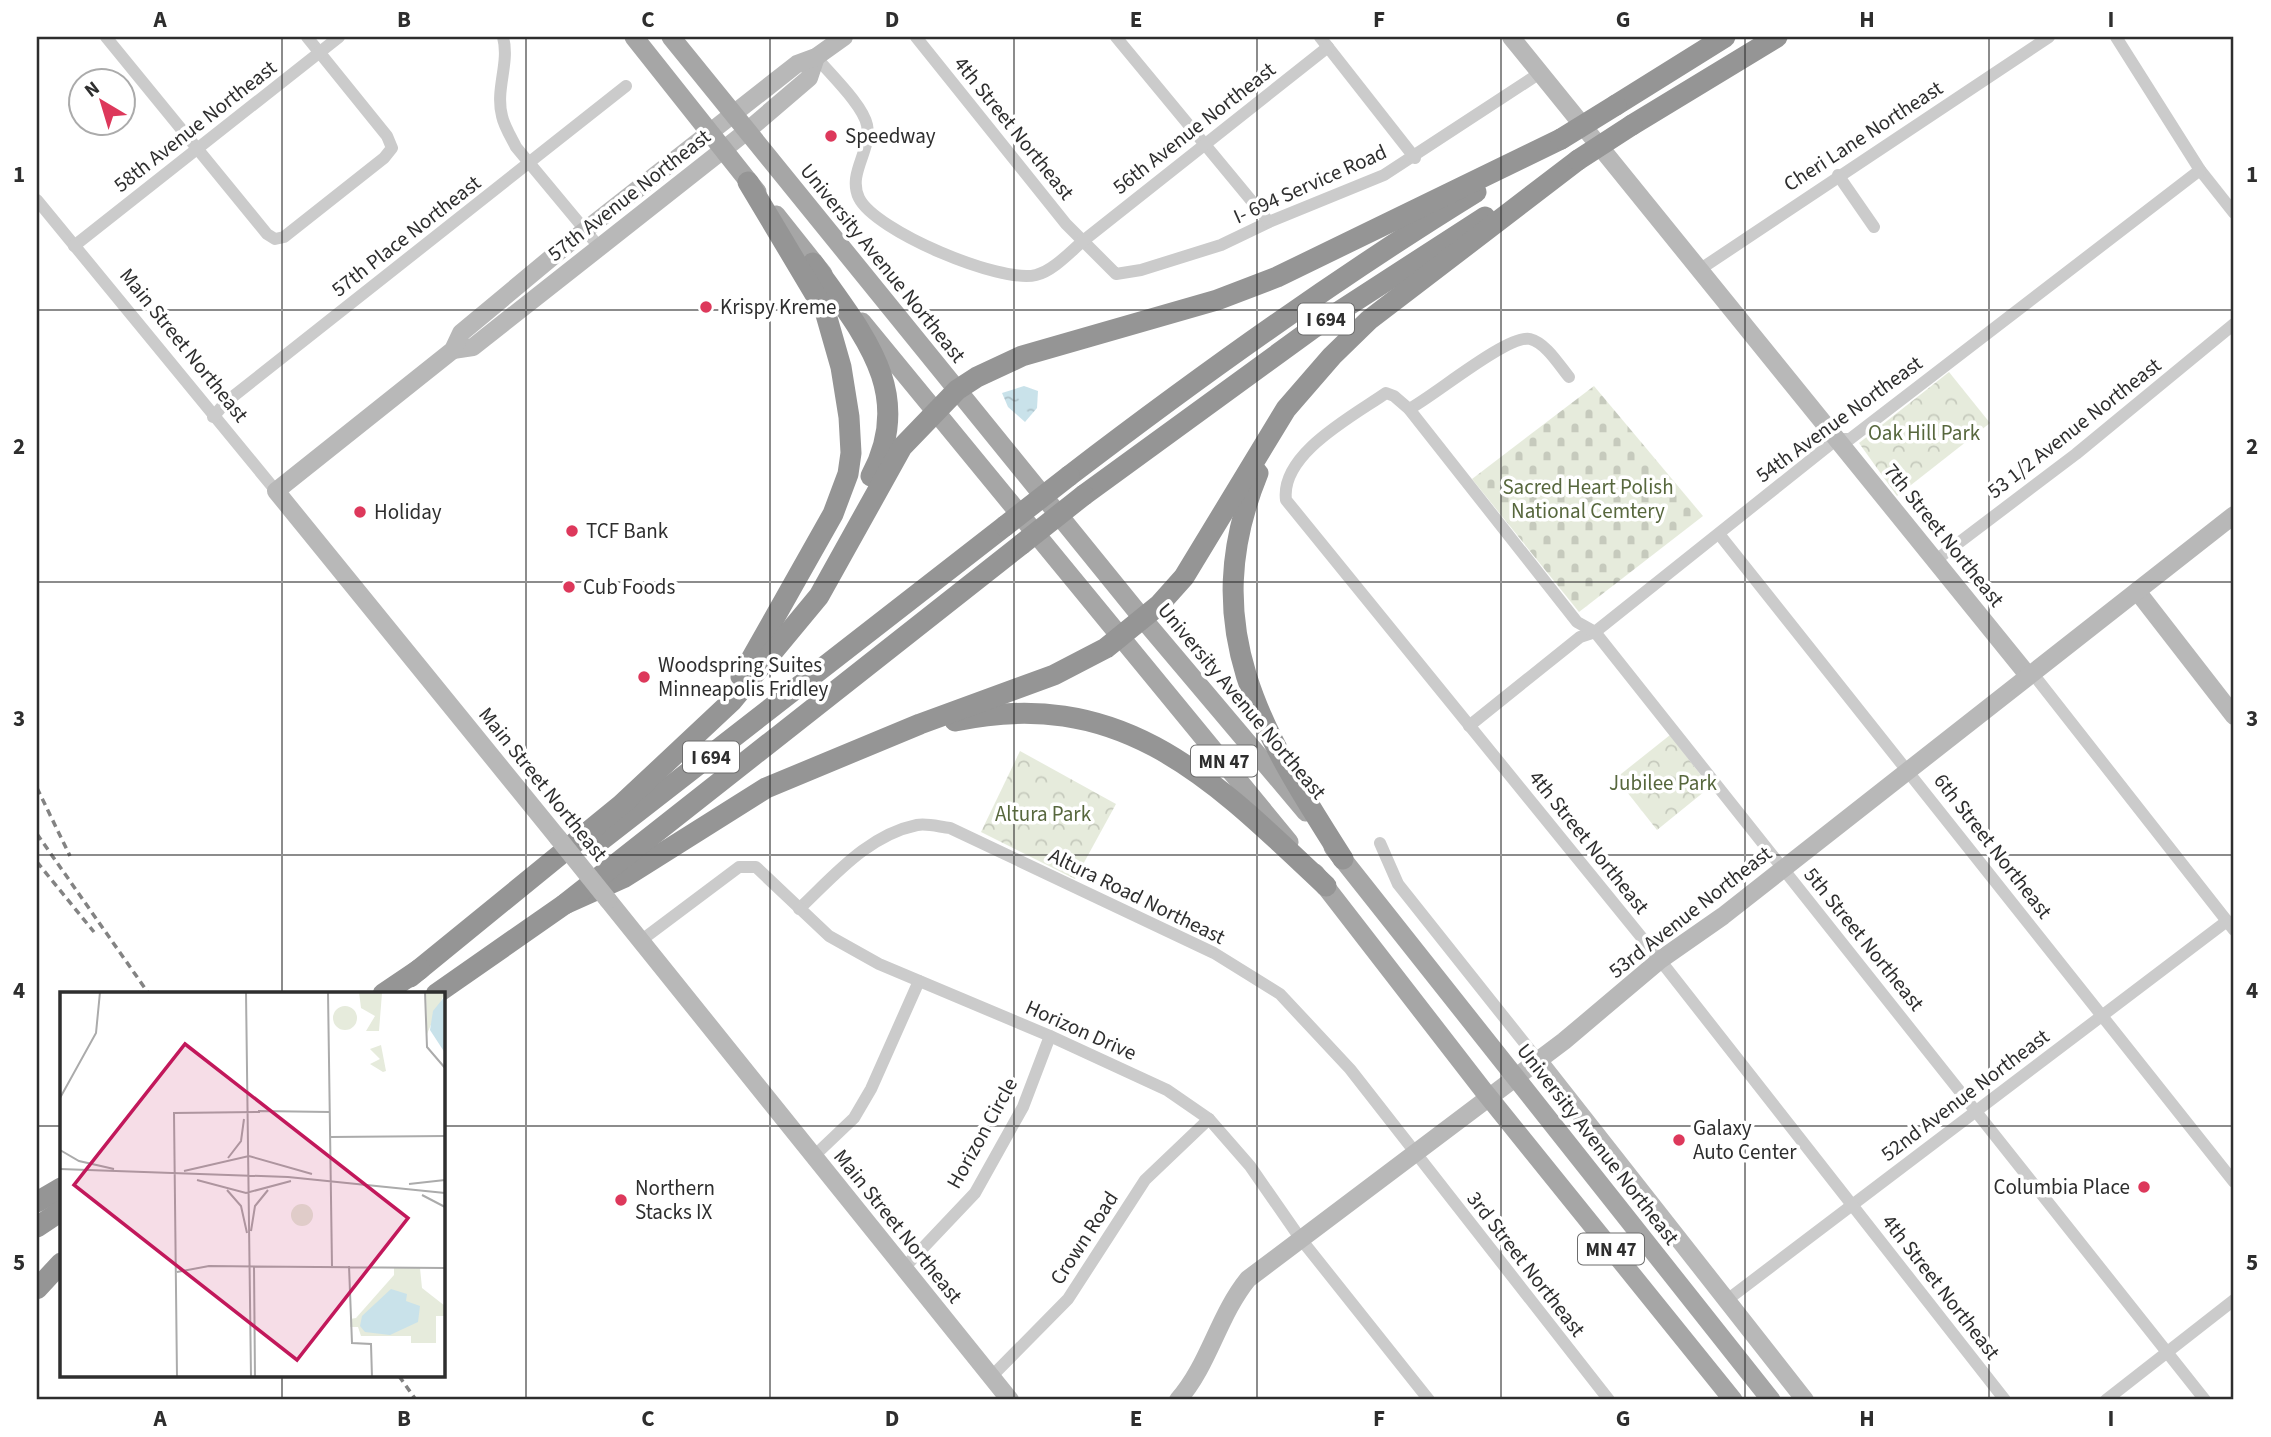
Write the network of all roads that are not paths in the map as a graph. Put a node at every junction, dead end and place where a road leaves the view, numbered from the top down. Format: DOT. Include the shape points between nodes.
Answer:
graph roads {
  1 [pos="106,37"];
  2 [pos="307,37"];
  3 [pos="339,37"];
  4 [pos="503,37"];
  5 [pos="634,37"];
  6 [pos="671,37"];
  7 [pos="844,37"];
  8 [pos="916,37"];
  9 [pos="1116,37"];
  10 [pos="1511,37"];
  11 [pos="1725,37"];
  12 [pos="1777,37"];
  13 [pos="2049,37"];
  14 [pos="2116,37"];
  15 [pos="1324,42"];
  16 [pos="320,52"];
  17 [pos="816,57"];
  18 [pos="1540,73"];
  19 [pos="626,86"];
  20 [pos="733,112"];
  21 [pos="709,131"];
  22 [pos="747,131"];
  23 [pos="1562,139"];
  24 [pos="1204,143"];
  25 [pos="198,149"];
  26 [pos="723,150"];
  27 [pos="1415,158"];
  28 [pos="1578,160"];
  29 [pos="529,163"];
  30 [pos="2200,170"];
  31 [pos="1838,175"];
  32 [pos="748,181"];
  33 [pos="37,200"];
  34 [pos="2234,213"];
  35 [pos="1269,222"];
  36 [pos="1874,227"];
  37 [pos="585,230"];
  38 [pos="1083,241"];
  39 [pos="74,246"];
  40 [pos="600,248"];
  41 [pos="810,258"];
  42 [pos="1699,270"];
  43 [pos="1116,274"];
  44 [pos="2234,324"];
  45 [pos="453,350"];
  46 [pos="1569,377"];
  47 [pos="1306,384"];
  48 [pos="957,390"];
  49 [pos="1409,409"];
  50 [pos="934,411"];
  51 [pos="213,417"];
  52 [pos="1837,439"];
  53 [pos="276,491"];
  54 [pos="2234,515"];
  55 [pos="1719,534"];
  56 [pos="1936,560"];
  57 [pos="2137,591"];
  58 [pos="1143,619"];
  59 [pos="1595,632"];
  60 [pos="1119,638"];
  61 [pos="758,673"];
  62 [pos="2027,674"];
  63 [pos="2234,716"];
  64 [pos="1469,726"];
  65 [pos="683,750"];
  66 [pos="839,758"];
  67 [pos="1909,771"];
  68 [pos="1380,844"];
  69 [pos="1343,859"];
  70 [pos="1784,868"];
  71 [pos="1326,886"];
  72 [pos="565,904"];
  73 [pos="799,909"];
  74 [pos="2231,925"];
  75 [pos="639,942"];
  76 [pos="1660,960"];
  77 [pos="410,977"];
  78 [pos="919,981"];
  79 [pos="386,992"];
  80 [pos="439,992"];
  81 [pos="2102,1015"];
  82 [pos="1050,1035"];
  83 [pos="1538,1060"];
  84 [pos="1516,1077"];
  85 [pos="1489,1098"];
  86 [pos="1977,1111"];
  87 [pos="1209,1119"];
  88 [pos="1414,1152"];
  89 [pos="813,1157"];
  90 [pos="2234,1182"];
  91 [pos="60,1189"];
  92 [pos="37,1202"];
  93 [pos="1853,1205"];
  94 [pos="60,1212"];
  95 [pos="37,1227"];
  96 [pos="1300,1238"];
  97 [pos="60,1256"];
  98 [pos="60,1264"];
  99 [pos="904,1269"];
  100 [pos="37,1271"];
  101 [pos="37,1289"];
  102 [pos="1727,1300"];
  103 [pos="2234,1300"];
  104 [pos="2168,1352"];
  105 [pos="991,1377"];
  106 [pos="1010,1400"];
  107 [pos="1178,1400"];
  108 [pos="1429,1400"];
  109 [pos="1609,1400"];
  110 [pos="1732,1400"];
  111 [pos="1771,1400"];
  112 [pos="1805,1400"];
  113 [pos="2006,1400"];
  114 [pos="2106,1400"];
  115 [pos="2206,1400"];
  1 -- 25 [label="street"];
  2 -- 16 [label="street"];
  3 -- 16 [label="street, 58th Avenue Northeast"];
  4 -- 29 [label="street" via="507,54 502,116"];
  5 -- 21 [label="main road, MN 47"];
  6 -- 20 [label="main road, University Avenue Northeast / MN 47"];
  7 -- 17 [label="street, 57th Avenue Northeast"];
  8 -- 38 [label="street, 4th Street Northeast"];
  9 -- 24 [label="street"];
  10 -- 18 [label="street, 7th Street Northeast"];
  11 -- 23 [label="highway, I 694, bridge"];
  12 -- 28 [label="highway, I 694, bridge"];
  13 -- 31 [label="street, Cheri Lane Northeast"];
  14 -- 30 [label="street"];
  15 -- 24 [label="street, 56th Avenue Northeast"];
  15 -- 27 [label="street"];
  16 -- 25 [label="street, 58th Avenue Northeast"];
  16 -- 25 [label="street" via="387,136 391,148 384,158 284,237 275,239"];
  17 -- 20 [label="street, 57th Avenue Northeast" via="797,64"];
  17 -- 22 [label="street, 57th Avenue Northeast" via="809,78"];
  17 -- 38 [label="street, 56th Avenue Northeast" via="866,121 866,142 855,183 858,196 876,218 967,261 1017,276 1042,273"];
  18 -- 27 [label="street, I- 694 Service Road"];
  18 -- 42 [label="street, 7th Street Northeast"];
  19 -- 29 [label="street, 57th Place Northeast"];
  20 -- 21 [label="street, 57th Avenue Northeast"];
  20 -- 22 [label="main road, University Avenue Northeast / MN 47"];
  21 -- 26 [label="main road, MN 47"];
  21 -- 37 [label="street, 57th Avenue Northeast"];
  22 -- 26 [label="street, 57th Avenue Northeast"];
  22 -- 48 [label="main road, University Avenue Northeast / MN 47"];
  23 -- 48 [label="highway" via="1261,284 1022,356"];
  23 -- 77 [label="highway, I 694, bridge" via="1318,293 1205,372 685,778"];
  24 -- 35 [label="street"];
  24 -- 38 [label="street, 56th Avenue Northeast"];
  25 -- 39 [label="street, 58th Avenue Northeast"];
  26 -- 32 [label="main road, MN 47"];
  26 -- 40 [label="street, 57th Avenue Northeast"];
  27 -- 35 [label="street, I- 694 Service Road"];
  28 -- 47 [label="highway" via="1369,320"];
  28 -- 72 [label="highway, I 694, bridge" via="1320,323 1084,495"];
  29 -- 37 [label="street"];
  29 -- 51 [label="street, 57th Place Northeast" via="226,402"];
  30 -- 34 [label="street"];
  30 -- 52 [label="street, 54th Avenue Northeast" via="1850,439"];
  31 -- 36 [label="street"];
  31 -- 42 [label="street, Cheri Lane Northeast"];
  32 -- 41 [label="main road, MN 47"];
  32 -- 65 [label="highway" via="820,298 849,418 850,463 826,529 754,656"];
  33 -- 39 [label="street, Main Street Northeast"];
  35 -- 43 [label="street, I- 694 Service Road" via="1221,245"];
  37 -- 40 [label="street"];
  37 -- 45 [label="street, 57th Avenue Northeast" via="461,333"];
  38 -- 43 [label="street, 4th Street Northeast"];
  39 -- 51 [label="street, Main Street Northeast"];
  40 -- 45 [label="street, 57th Avenue Northeast" via="472,347"];
  41 -- 50 [label="main road, MN 47"];
  41 -- 61 [label="highway" via="875,355 887,396 886,435 879,461 850,516"];
  42 -- 52 [label="street, 7th Street Northeast"];
  44 -- 56 [label="street, 53 1/2 Avenue Northeast" via="2077,454"];
  45 -- 53 [label="street, 57th Avenue Northeast"];
  46 -- 49 [label="street" via="1529,338 1509,342"];
  47 -- 58 [label="highway" via="1193,565"];
  47 -- 69 [label="highway" via="1278,430 1250,496 1237,548 1234,614 1246,677 1268,737"];
  48 -- 50 [label="highway"];
  48 -- 58 [label="main road, University Avenue Northeast / MN 47"];
  49 -- 59 [label="street, 5th Street Northeast" via="1577,622"];
  49 -- 64 [label="street, 4th Street Northeast" via="1386,393 1331,432 1291,472 1286,500"];
  50 -- 60 [label="main road, MN 47"];
  50 -- 61 [label="highway" via="892,463 819,596"];
  51 -- 53 [label="street, Main Street Northeast"];
  52 -- 55 [label="street, 54th Avenue Northeast"];
  52 -- 56 [label="street, 7th Street Northeast"];
  53 -- 75 [label="street, Main Street Northeast, bridge"];
  54 -- 57 [label="street, 53rd Avenue Northeast"];
  55 -- 59 [label="street, 54th Avenue Northeast"];
  55 -- 67 [label="street, 6th Street Northeast"];
  56 -- 62 [label="street, 7th Street Northeast"];
  57 -- 62 [label="street, 53rd Avenue Northeast"];
  57 -- 63 [label="street"];
  58 -- 60 [label="highway"];
  58 -- 69 [label="main road, University Avenue Northeast / MN 47"];
  59 -- 64 [label="street, 54th Avenue Northeast" via="1580,637"];
  59 -- 70 [label="street, 5th Street Northeast"];
  60 -- 66 [label="highway" via="1074,667"];
  60 -- 71 [label="main road, MN 47"];
  61 -- 65 [label="highway"];
  62 -- 67 [label="street, 53rd Avenue Northeast"];
  62 -- 74 [label="street, 7th Street Northeast" via="2037,679"];
  64 -- 76 [label="street, 4th Street Northeast"];
  65 -- 77 [label="highway"];
  66 -- 71 [label="highway" via="932,726 976,717 1039,714 1096,724 1150,743 1202,774"];
  66 -- 72 [label="highway" via="753,794 623,878"];
  67 -- 70 [label="street, 53rd Avenue Northeast"];
  67 -- 81 [label="street, 6th Street Northeast"];
  68 -- 83 [label="street, University Avenue Northeast" via="1398,884"];
  69 -- 84 [label="main road, University Avenue Northeast / MN 47"];
  70 -- 76 [label="street, 53rd Avenue Northeast"];
  70 -- 86 [label="street, 5th Street Northeast"];
  71 -- 85 [label="main road, MN 47"];
  72 -- 80 [label="highway, I 694"];
  73 -- 75 [label="street, Horizon Drive" via="757,866 738,867"];
  73 -- 78 [label="street, Horizon Drive" via="829,936"];
  73 -- 88 [label="street, Altura Road Northeast" via="863,850 889,834 920,824 950,828 1214,953 1280,994 1350,1069"];
  74 -- 81 [label="street, 52nd Avenue Northeast"];
  75 -- 89 [label="street, Main Street Northeast"];
  76 -- 83 [label="street, 53rd Avenue Northeast"];
  76 -- 93 [label="street, 4th Street Northeast"];
  77 -- 79 [label="highway, I 694"];
  78 -- 82 [label="street, Horizon Drive"];
  78 -- 89 [label="street" via="854,1118"];
  81 -- 86 [label="street, 52nd Avenue Northeast"];
  81 -- 90 [label="street, 6th Street Northeast"];
  82 -- 87 [label="street, Horizon Drive" via="1167,1090"];
  82 -- 99 [label="street, Horizon Circle" via="1023,1107 975,1193"];
  83 -- 84 [label="street, 53rd Avenue Northeast"];
  83 -- 102 [label="street, University Avenue Northeast"];
  84 -- 85 [label="street, 53rd Avenue Northeast"];
  84 -- 111 [label="main road, University Avenue Northeast / MN 47"];
  85 -- 88 [label="street, 53rd Avenue Northeast"];
  85 -- 110 [label="main road, MN 47"];
  86 -- 93 [label="street, 52nd Avenue Northeast"];
  86 -- 104 [label="street, 5th Street Northeast"];
  87 -- 96 [label="street, Horizon Drive" via="1250,1166"];
  87 -- 105 [label="street, Crown Road" via="1145,1180 1068,1298"];
  88 -- 96 [label="street, 53rd Avenue Northeast"];
  88 -- 109 [label="street, 3rd Street Northeast"];
  89 -- 99 [label="street, Main Street Northeast"];
  91 -- 92 [label="highway"];
  93 -- 102 [label="street, 52nd Avenue Northeast"];
  93 -- 113 [label="street, 4th Street Northeast"];
  94 -- 95 [label="highway"];
  96 -- 107 [label="street, 53rd Avenue Northeast" via="1248,1279"];
  96 -- 108 [label="street, Horizon Drive"];
  97 -- 100 [label="highway"];
  98 -- 101 [label="highway"];
  99 -- 105 [label="street, Main Street Northeast"];
  102 -- 112 [label="street, University Avenue Northeast"];
  103 -- 104 [label="street"];
  104 -- 114 [label="street"];
  104 -- 115 [label="street, 5th Street Northeast"];
  105 -- 106 [label="street, Main Street Northeast"];
}
